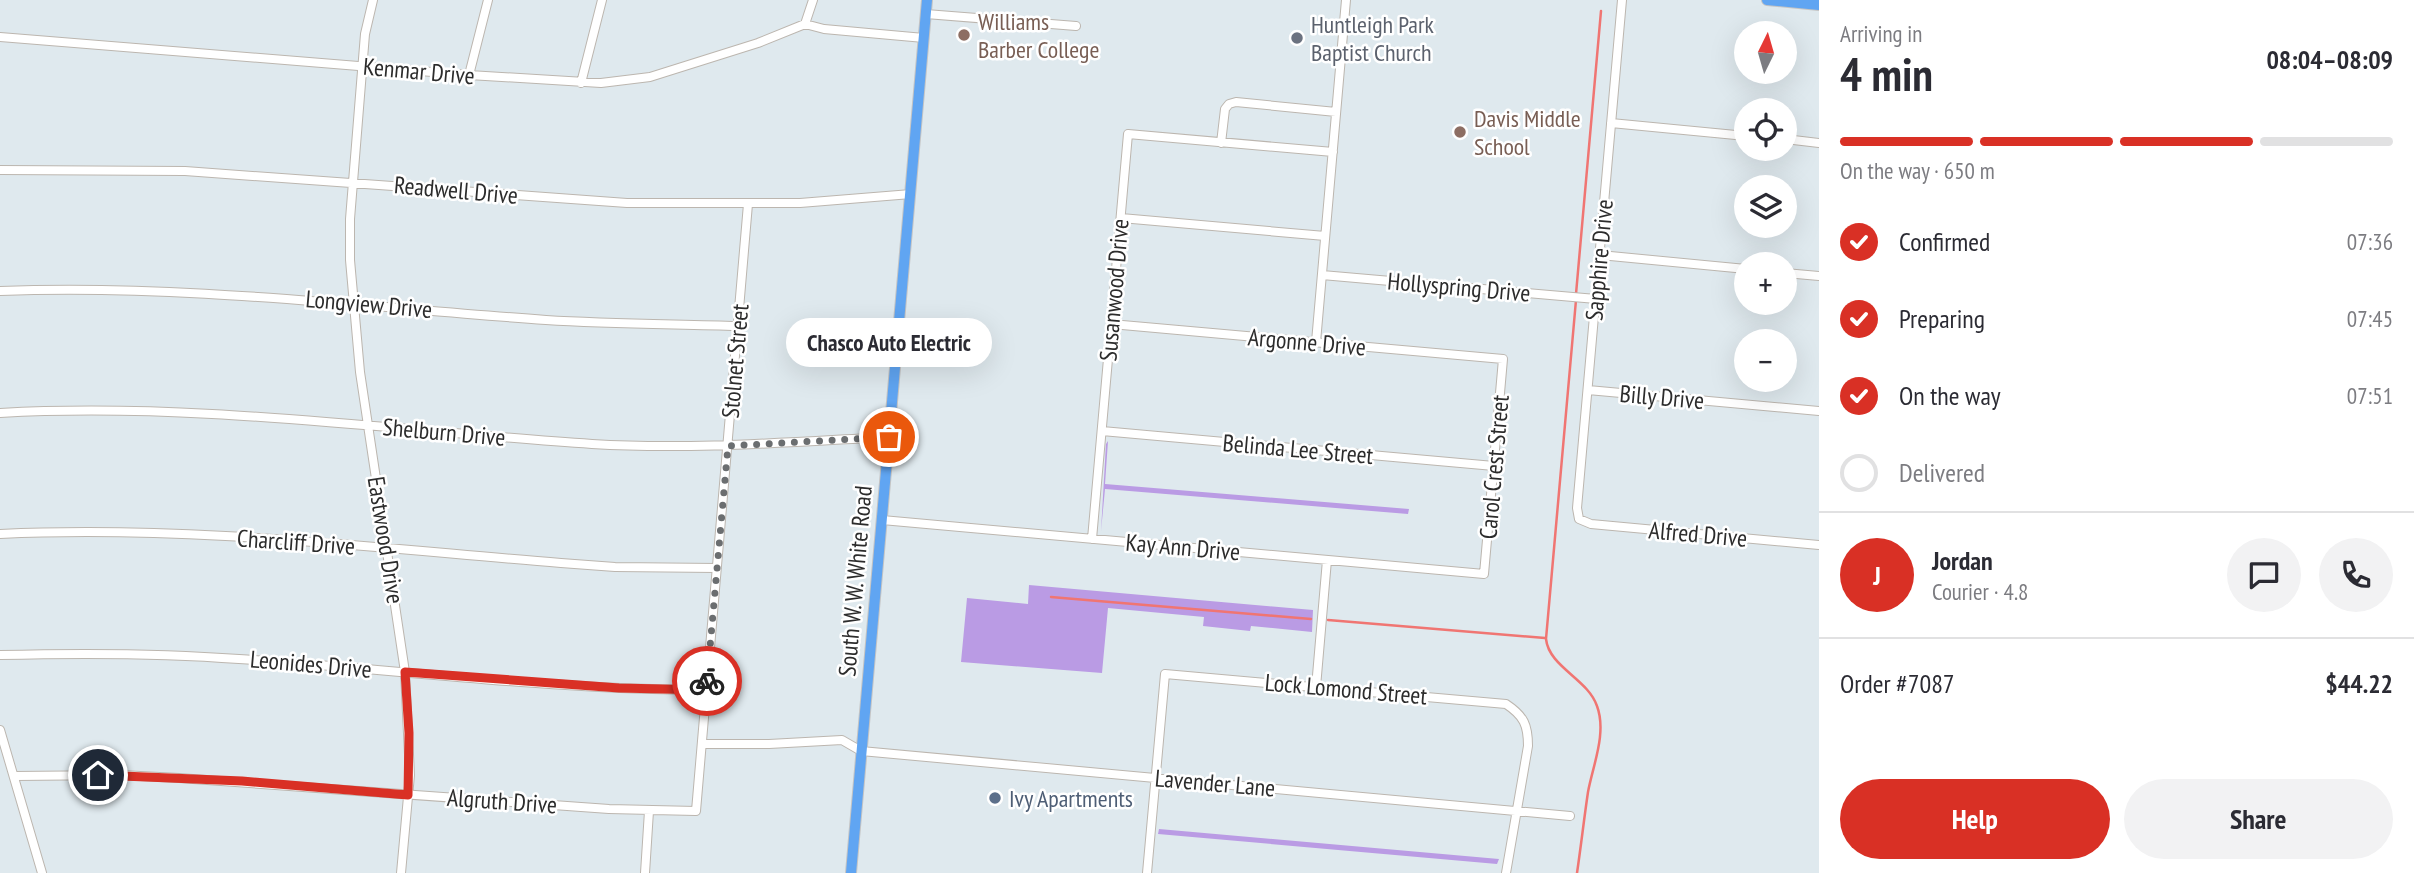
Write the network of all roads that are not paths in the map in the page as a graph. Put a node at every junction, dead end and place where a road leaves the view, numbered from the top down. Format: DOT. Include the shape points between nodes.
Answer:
graph roads {
  1 [pos="373,0"];
  2 [pos="488,0"];
  3 [pos="602,0"];
  4 [pos="813,0"];
  5 [pos="927,0"];
  6 [pos="1346,0"];
  7 [pos="1622,0"];
  8 [pos="1767,0"];
  9 [pos="1819,5"];
  10 [pos="926,14"];
  11 [pos="805,24"];
  12 [pos="1076,26"];
  13 [pos="0,37"];
  14 [pos="923,38"];
  15 [pos="363,66"];
  16 [pos="469,75"];
  17 [pos="581,83"];
  18 [pos="1336,112"];
  19 [pos="1611,123"];
  20 [pos="1734,135"];
  21 [pos="1797,140"];
  22 [pos="1221,143"];
  23 [pos="1819,143"];
  24 [pos="1333,152"];
  25 [pos="0,170"];
  26 [pos="352,181"];
  27 [pos="911,194"];
  28 [pos="748,204"];
  29 [pos="1121,218"];
  30 [pos="1325,236"];
  31 [pos="1600,255"];
  32 [pos="1734,268"];
  33 [pos="1797,274"];
  34 [pos="1322,275"];
  35 [pos="1819,276"];
  36 [pos="0,291"];
  37 [pos="1596,299"];
  38 [pos="352,302"];
  39 [pos="1111,324"];
  40 [pos="738,326"];
  41 [pos="1316,342"];
  42 [pos="1503,359"];
  43 [pos="1588,390"];
  44 [pos="1819,411"];
  45 [pos="0,413"];
  46 [pos="368,426"];
  47 [pos="1102,431"];
  48 [pos="889,437"];
  49 [pos="728,446"];
  50 [pos="1494,466"];
  51 [pos="882,520"];
  52 [pos="1579,520"];
  53 [pos="0,534"];
  54 [pos="1092,539"];
  55 [pos="1819,545"];
  56 [pos="388,549"];
  57 [pos="1328,560"];
  58 [pos="717,568"];
  59 [pos="1484,574"];
  60 [pos="0,656"];
  61 [pos="405,672"];
  62 [pos="1316,687"];
  63 [pos="706,690"];
  64 [pos="0,730"];
  65 [pos="702,744"];
  66 [pos="861,751"];
  67 [pos="15,776"];
  68 [pos="1155,778"];
  69 [pos="408,795"];
  70 [pos="649,811"];
  71 [pos="696,811"];
  72 [pos="1516,811"];
  73 [pos="1570,816"];
  74 [pos="42,873"];
  75 [pos="401,873"];
  76 [pos="645,873"];
  77 [pos="851,873"];
  78 [pos="1147,873"];
  79 [pos="1506,873"];
  1 -- 15 [label="street, Eastwood Drive"];
  2 -- 16 [label="street"];
  3 -- 17 [label="street"];
  4 -- 11 [label="street"];
  5 -- 10 [label="main road, South W. W. White Road"];
  6 -- 18 [label="street"];
  7 -- 19 [label="street, Sapphire Drive"];
  8 -- 9 [label="main road"];
  10 -- 12 [label="street"];
  10 -- 14 [label="main road, South W. W. White Road"];
  11 -- 14 [label="street"];
  11 -- 17 [label="street, Kenmar Drive" via="650,77"];
  13 -- 15 [label="street, Kenmar Drive"];
  14 -- 27 [label="main road, South W. W. White Road"];
  15 -- 16 [label="street, Kenmar Drive"];
  15 -- 26 [label="street, Eastwood Drive"];
  16 -- 17 [label="street, Kenmar Drive"];
  18 -- 22 [label="street" via="1236,102 1225,109"];
  18 -- 24 [label="street"];
  19 -- 20 [label="street"];
  19 -- 31 [label="street, Sapphire Drive"];
  21 -- 23 [label="street"];
  22 -- 24 [label="street, Susanwood Drive"];
  22 -- 29 [label="street, Susanwood Drive" via="1128,134"];
  24 -- 30 [label="street"];
  25 -- 26 [label="street, Readwell Drive" via="185,170"];
  26 -- 28 [label="street, Readwell Drive" via="627,203"];
  26 -- 38 [label="street, Eastwood Drive"];
  27 -- 28 [label="street, Readwell Drive"];
  27 -- 48 [label="main road, South W. W. White Road"];
  28 -- 40 [label="street, Stolnet Street"];
  29 -- 30 [label="street"];
  29 -- 39 [label="street, Susanwood Drive"];
  30 -- 34 [label="street"];
  31 -- 32 [label="street"];
  31 -- 37 [label="street, Sapphire Drive"];
  33 -- 35 [label="street"];
  34 -- 37 [label="street, Hollyspring Drive"];
  34 -- 41 [label="street"];
  36 -- 38 [label="street, Longview Drive" via="170,291"];
  37 -- 43 [label="street, Sapphire Drive"];
  38 -- 40 [label="street, Longview Drive" via="546,320"];
  38 -- 46 [label="street, Eastwood Drive"];
  39 -- 41 [label="street, Argonne Drive"];
  39 -- 47 [label="street, Susanwood Drive"];
  40 -- 49 [label="street, Stolnet Street"];
  41 -- 42 [label="street, Argonne Drive"];
  42 -- 50 [label="street, Carol Crest Street"];
  43 -- 44 [label="street, Billy Drive"];
  43 -- 52 [label="street, Sapphire Drive"];
  45 -- 46 [label="street, Shelburn Drive" via="188,413"];
  46 -- 49 [label="street, Shelburn Drive" via="594,444"];
  46 -- 56 [label="street, Eastwood Drive"];
  47 -- 50 [label="street, Belinda Lee Street"];
  47 -- 54 [label="street, Susanwood Drive"];
  48 -- 49 [label="street, Shelburn Drive"];
  48 -- 51 [label="main road, South W. W. White Road"];
  49 -- 58 [label="street, Stolnet Street"];
  50 -- 59 [label="street, Carol Crest Street"];
  51 -- 54 [label="street, Kay Ann Drive"];
  51 -- 66 [label="main road, South W. W. White Road"];
  52 -- 55 [label="street, Alfred Drive"];
  53 -- 56 [label="street, Charcliff Drive" via="121,532"];
  54 -- 57 [label="street, Kay Ann Drive"];
  56 -- 58 [label="street, Charcliff Drive" via="615,567"];
  56 -- 61 [label="street, Eastwood Drive"];
  57 -- 59 [label="street, Kay Ann Drive"];
  57 -- 62 [label="street"];
  58 -- 63 [label="street, Stolnet Street"];
  60 -- 61 [label="street, Leonides Drive" via="158,655"];
  61 -- 63 [label="street, Leonides Drive"];
  61 -- 69 [label="street, Eastwood Drive"];
  62 -- 68 [label="street, Lock Lomond Street" via="1165,674"];
  62 -- 72 [label="street, Lock Lomond Street" via="1506,704 1527,724 1528,746"];
  63 -- 65 [label="street, Stolnet Street"];
  64 -- 67 [label="street"];
  65 -- 66 [label="street" via="842,740"];
  65 -- 71 [label="street, Stolnet Street"];
  66 -- 68 [label="street, Lavender Lane"];
  66 -- 77 [label="main road, South W. W. White Road"];
  67 -- 69 [label="street, Algruth Drive" via="121,775"];
  67 -- 74 [label="street"];
  68 -- 72 [label="street, Lavender Lane"];
  68 -- 78 [label="street"];
  69 -- 70 [label="street, Algruth Drive"];
  69 -- 75 [label="street, Eastwood Drive"];
  70 -- 71 [label="street, Algruth Drive"];
  70 -- 76 [label="street"];
  72 -- 73 [label="street, Lavender Lane"];
  72 -- 79 [label="street"];
}
